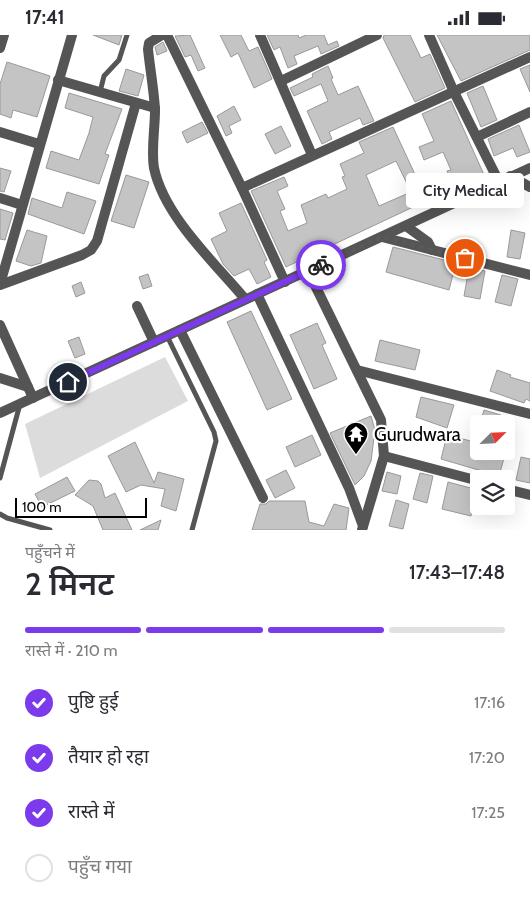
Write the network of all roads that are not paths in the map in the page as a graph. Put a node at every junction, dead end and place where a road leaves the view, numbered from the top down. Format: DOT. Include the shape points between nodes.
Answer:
graph roads {
  1 [pos="4,35"];
  2 [pos="72,35"];
  3 [pos="127,35"];
  4 [pos="162,35"];
  5 [pos="167,35"];
  6 [pos="260,35"];
  7 [pos="377,35"];
  8 [pos="429,35"];
  9 [pos="0,48"];
  10 [pos="530,57"];
  11 [pos="58,81"];
  12 [pos="281,81"];
  13 [pos="454,92"];
  14 [pos="100,93"];
  15 [pos="136,103"];
  16 [pos="155,108"];
  17 [pos="530,112"];
  18 [pos="0,132"];
  19 [pos="477,137"];
  20 [pos="39,144"];
  21 [pos="312,155"];
  22 [pos="530,167"];
  23 [pos="510,177"];
  24 [pos="499,182"];
  25 [pos="530,187"];
  26 [pos="242,188"];
  27 [pos="0,198"];
  28 [pos="22,205"];
  29 [pos="406,226"];
  30 [pos="382,237"];
  31 [pos="432,250"];
  32 [pos="308,271"];
  33 [pos="530,275"];
  34 [pos="285,281"];
  35 [pos="0,285"];
  36 [pos="256,295"];
  37 [pos="245,299"];
  38 [pos="137,306"];
  39 [pos="0,325"];
  40 [pos="180,330"];
  41 [pos="167,336"];
  42 [pos="154,342"];
  43 [pos="356,370"];
  44 [pos="0,378"];
  45 [pos="28,387"];
  46 [pos="33,398"];
  47 [pos="20,403"];
  48 [pos="0,413"];
  49 [pos="530,414"];
  50 [pos="384,456"];
  51 [pos="0,478"];
  52 [pos="470,479"];
  53 [pos="515,491"];
  54 [pos="530,495"];
  55 [pos="263,498"];
  56 [pos="0,514"];
  57 [pos="363,528"];
  58 [pos="50,530"];
  59 [pos="192,530"];
  1 -- 9 [label="street"];
  2 -- 11 [label="street"];
  3 -- 14 [label="lane" via="119,60 104,76"];
  4 -- 16 [label="street" via="149,43 148,49"];
  5 -- 26 [label="street"];
  6 -- 12 [label="street"];
  7 -- 12 [label="street"];
  8 -- 13 [label="street"];
  10 -- 13 [label="street"];
  11 -- 14 [label="street"];
  11 -- 20 [label="street"];
  12 -- 21 [label="street"];
  13 -- 19 [label="street"];
  13 -- 21 [label="street"];
  14 -- 15 [label="street"];
  15 -- 16 [label="street"];
  15 -- 35 [label="street" via="92,250"];
  16 -- 37 [label="street" via="154,165 159,186 191,235"];
  17 -- 19 [label="street"];
  18 -- 20 [label="street"];
  19 -- 24 [label="street"];
  20 -- 28 [label="street"];
  21 -- 26 [label="street"];
  22 -- 23 [label="street"];
  23 -- 24 [label="street"];
  23 -- 25 [label="street"];
  24 -- 29 [label="street"];
  26 -- 34 [label="street"];
  27 -- 28 [label="street"];
  28 -- 35 [label="street"];
  29 -- 30 [label="street"];
  29 -- 31 [label="street" via="428,242"];
  30 -- 31 [label="street"];
  30 -- 32 [label="street"];
  31 -- 33 [label="street"];
  32 -- 34 [label="street"];
  32 -- 43 [label="street"];
  34 -- 36 [label="street"];
  36 -- 37 [label="street"];
  36 -- 57 [label="street" via="349,488"];
  37 -- 40 [label="street"];
  38 -- 42 [label="street"];
  39 -- 45 [label="street"];
  40 -- 41 [label="street"];
  40 -- 55 [label="street"];
  41 -- 42 [label="street"];
  41 -- 59 [label="lane" via="216,441"];
  42 -- 46 [label="street"];
  43 -- 49 [label="street"];
  43 -- 50 [label="street" via="381,420"];
  44 -- 45 [label="street"];
  45 -- 46 [label="street"];
  46 -- 47 [label="street"];
  47 -- 48 [label="street"];
  47 -- 51 [label="lane"];
  50 -- 52 [label="street"];
  50 -- 57 [label="street"];
  53 -- 54 [label="street"];
  56 -- 58 [label="lane"];
}
